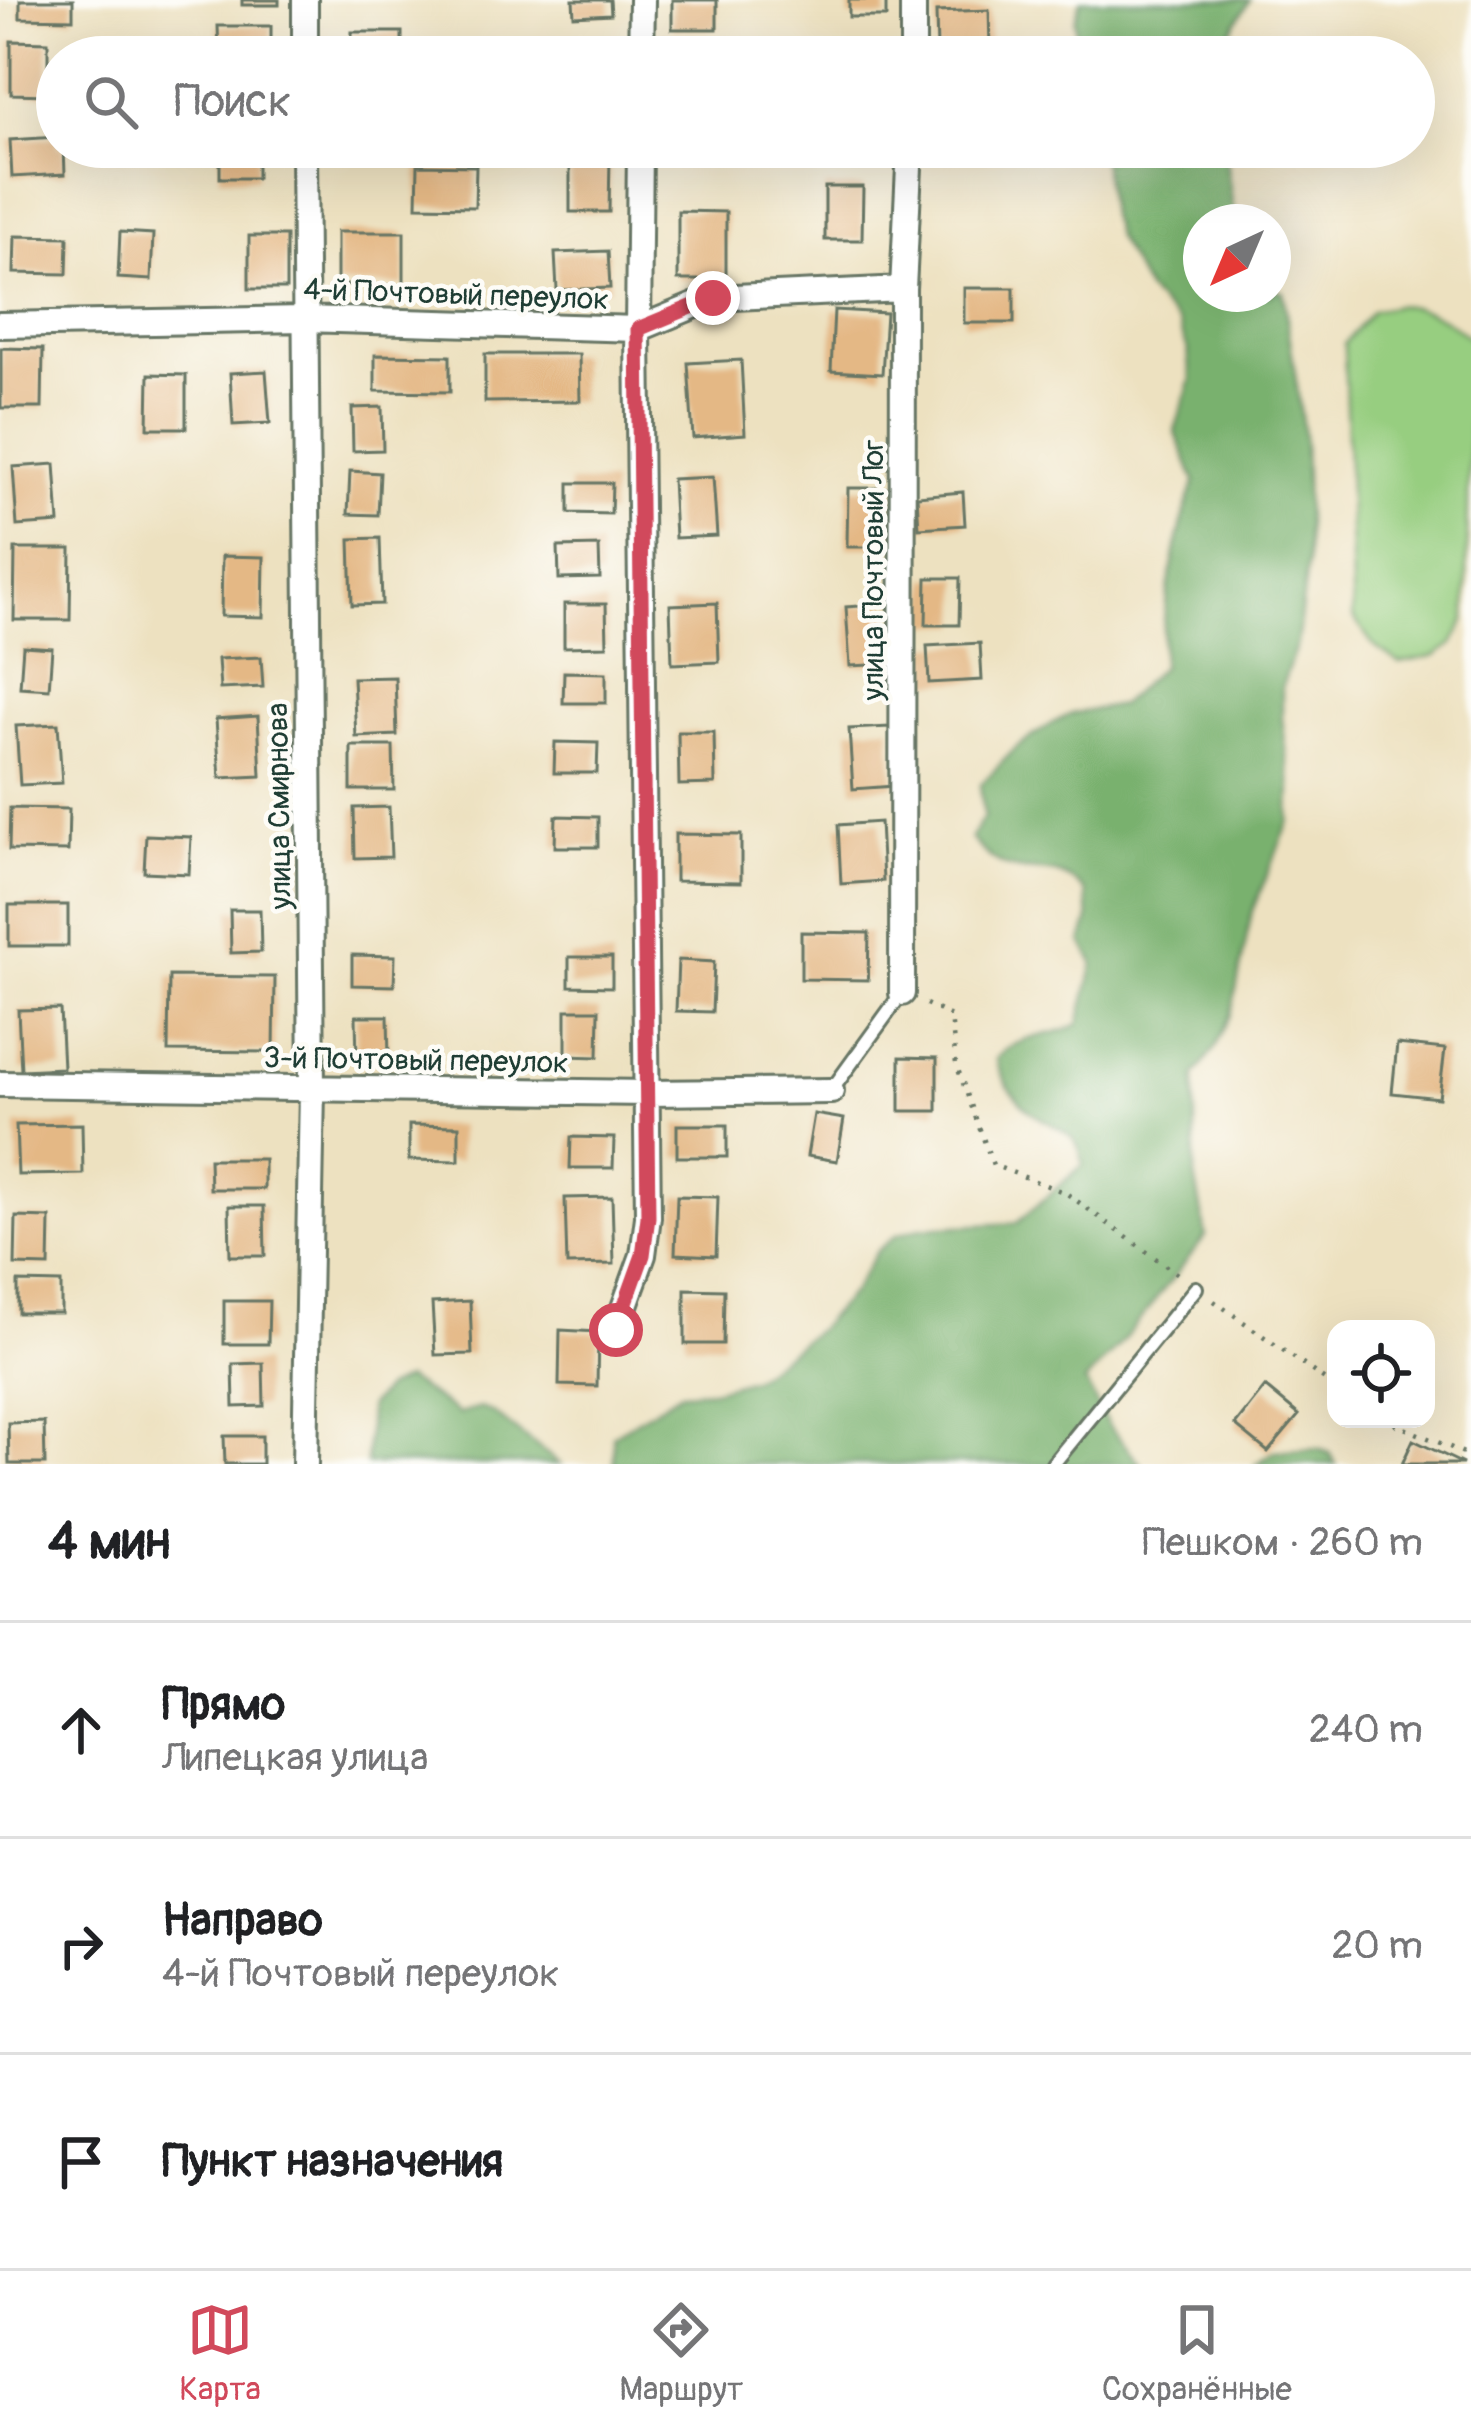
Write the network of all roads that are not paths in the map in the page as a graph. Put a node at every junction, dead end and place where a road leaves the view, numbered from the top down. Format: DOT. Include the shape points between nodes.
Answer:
graph roads {
  1 [pos="305,0"];
  2 [pos="642,0"];
  3 [pos="913,0"];
  4 [pos="305,36"];
  5 [pos="641,36"];
  6 [pos="913,36"];
  7 [pos="304,168"];
  8 [pos="640,168"];
  9 [pos="909,168"];
  10 [pos="903,289"];
  11 [pos="303,319"];
  12 [pos="0,325"];
  13 [pos="638,329"];
  14 [pos="902,993"];
  15 [pos="0,1084"];
  16 [pos="312,1090"];
  17 [pos="831,1090"];
  18 [pos="648,1093"];
  19 [pos="1196,1288"];
  20 [pos="616,1330"];
  21 [pos="305,1464"];
  22 [pos="1053,1464"];
  1 -- 4 [label="street"];
  2 -- 5 [label="street"];
  3 -- 6 [label="street"];
  7 -- 11 [label="street, улица Смирнова"];
  8 -- 13 [label="street"];
  9 -- 10 [label="street, улица Почтовый Лог"];
  10 -- 13 [label="street, 4-й Почтовый переулок" via="713,298"];
  10 -- 14 [label="street, улица Почтовый Лог"];
  11 -- 12 [label="street, 4-й Почтовый переулок"];
  11 -- 13 [label="street, 4-й Почтовый переулок"];
  11 -- 16 [label="street, улица Смирнова"];
  13 -- 18 [label="street"];
  14 -- 17 [label="lane"];
  15 -- 16 [label="street, 3-й Почтовый переулок"];
  16 -- 18 [label="street, 3-й Почтовый переулок"];
  16 -- 21 [label="street, улица Смирнова"];
  17 -- 18 [label="street, 3-й Почтовый переулок"];
  18 -- 20 [label="street" via="643,1255"];
  19 -- 22 [label="lane"];
}
